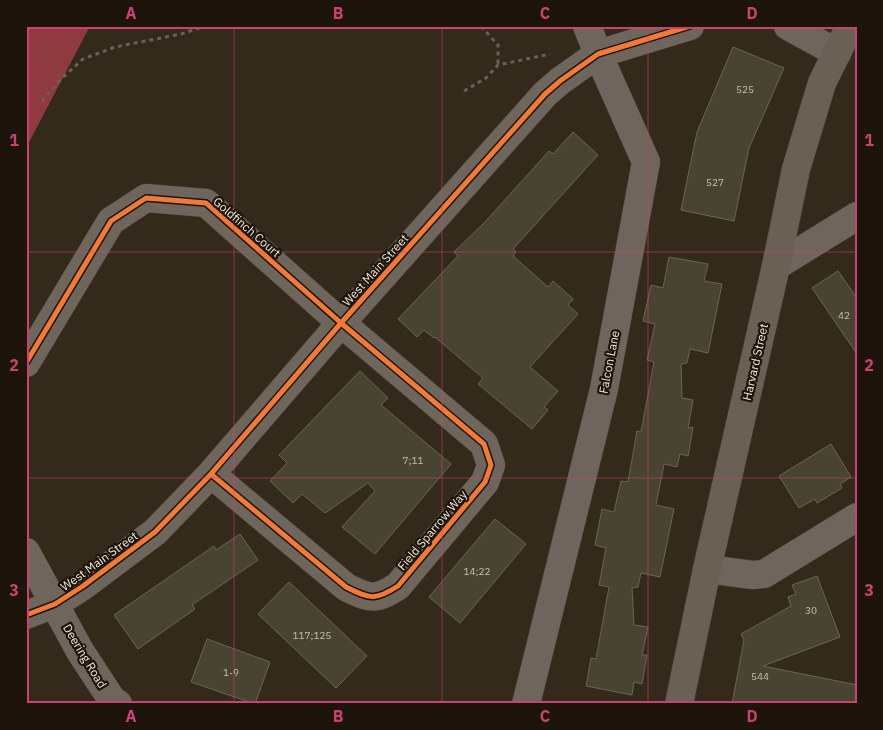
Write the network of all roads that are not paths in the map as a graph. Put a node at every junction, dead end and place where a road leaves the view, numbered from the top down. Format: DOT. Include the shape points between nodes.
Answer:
graph roads {
  1 [pos="587,26"];
  2 [pos="690,26"];
  3 [pos="788,26"];
  4 [pos="850,26"];
  5 [pos="837,53"];
  6 [pos="598,54"];
  7 [pos="857,216"];
  8 [pos="776,266"];
  9 [pos="341,323"];
  10 [pos="26,363"];
  11 [pos="211,474"];
  12 [pos="857,517"];
  13 [pos="26,552"];
  14 [pos="707,570"];
  15 [pos="55,604"];
  16 [pos="26,615"];
  17 [pos="118,704"];
  18 [pos="526,704"];
  19 [pos="680,704"];
  1 -- 6 [label="street, Falcon Lane"];
  2 -- 6 [label="street, West Main Street"];
  3 -- 5 [label="street"];
  4 -- 5 [label="main road, Harvard Street"];
  5 -- 8 [label="main road, Harvard Street" via="822,83 796,169"];
  6 -- 9 [label="street, West Main Street" via="545,94"];
  6 -- 18 [label="street, Falcon Lane" via="646,162 604,389"];
  7 -- 8 [label="street"];
  8 -- 14 [label="main road, Harvard Street"];
  9 -- 10 [label="street, Goldfinch Court" via="206,203 146,198 111,221"];
  9 -- 11 [label="street, West Main Street"];
  9 -- 11 [label="street, Field Sparrow Way" via="484,444 491,465 486,482 398,586 382,596 365,596 346,587"];
  11 -- 15 [label="street, West Main Street" via="155,532"];
  12 -- 14 [label="street" via="764,574"];
  13 -- 15 [label="street"];
  14 -- 19 [label="main road, Harvard Street"];
  15 -- 16 [label="street, West Main Street"];
  15 -- 17 [label="street, Deering Road" via="80,651 112,700"];
}
